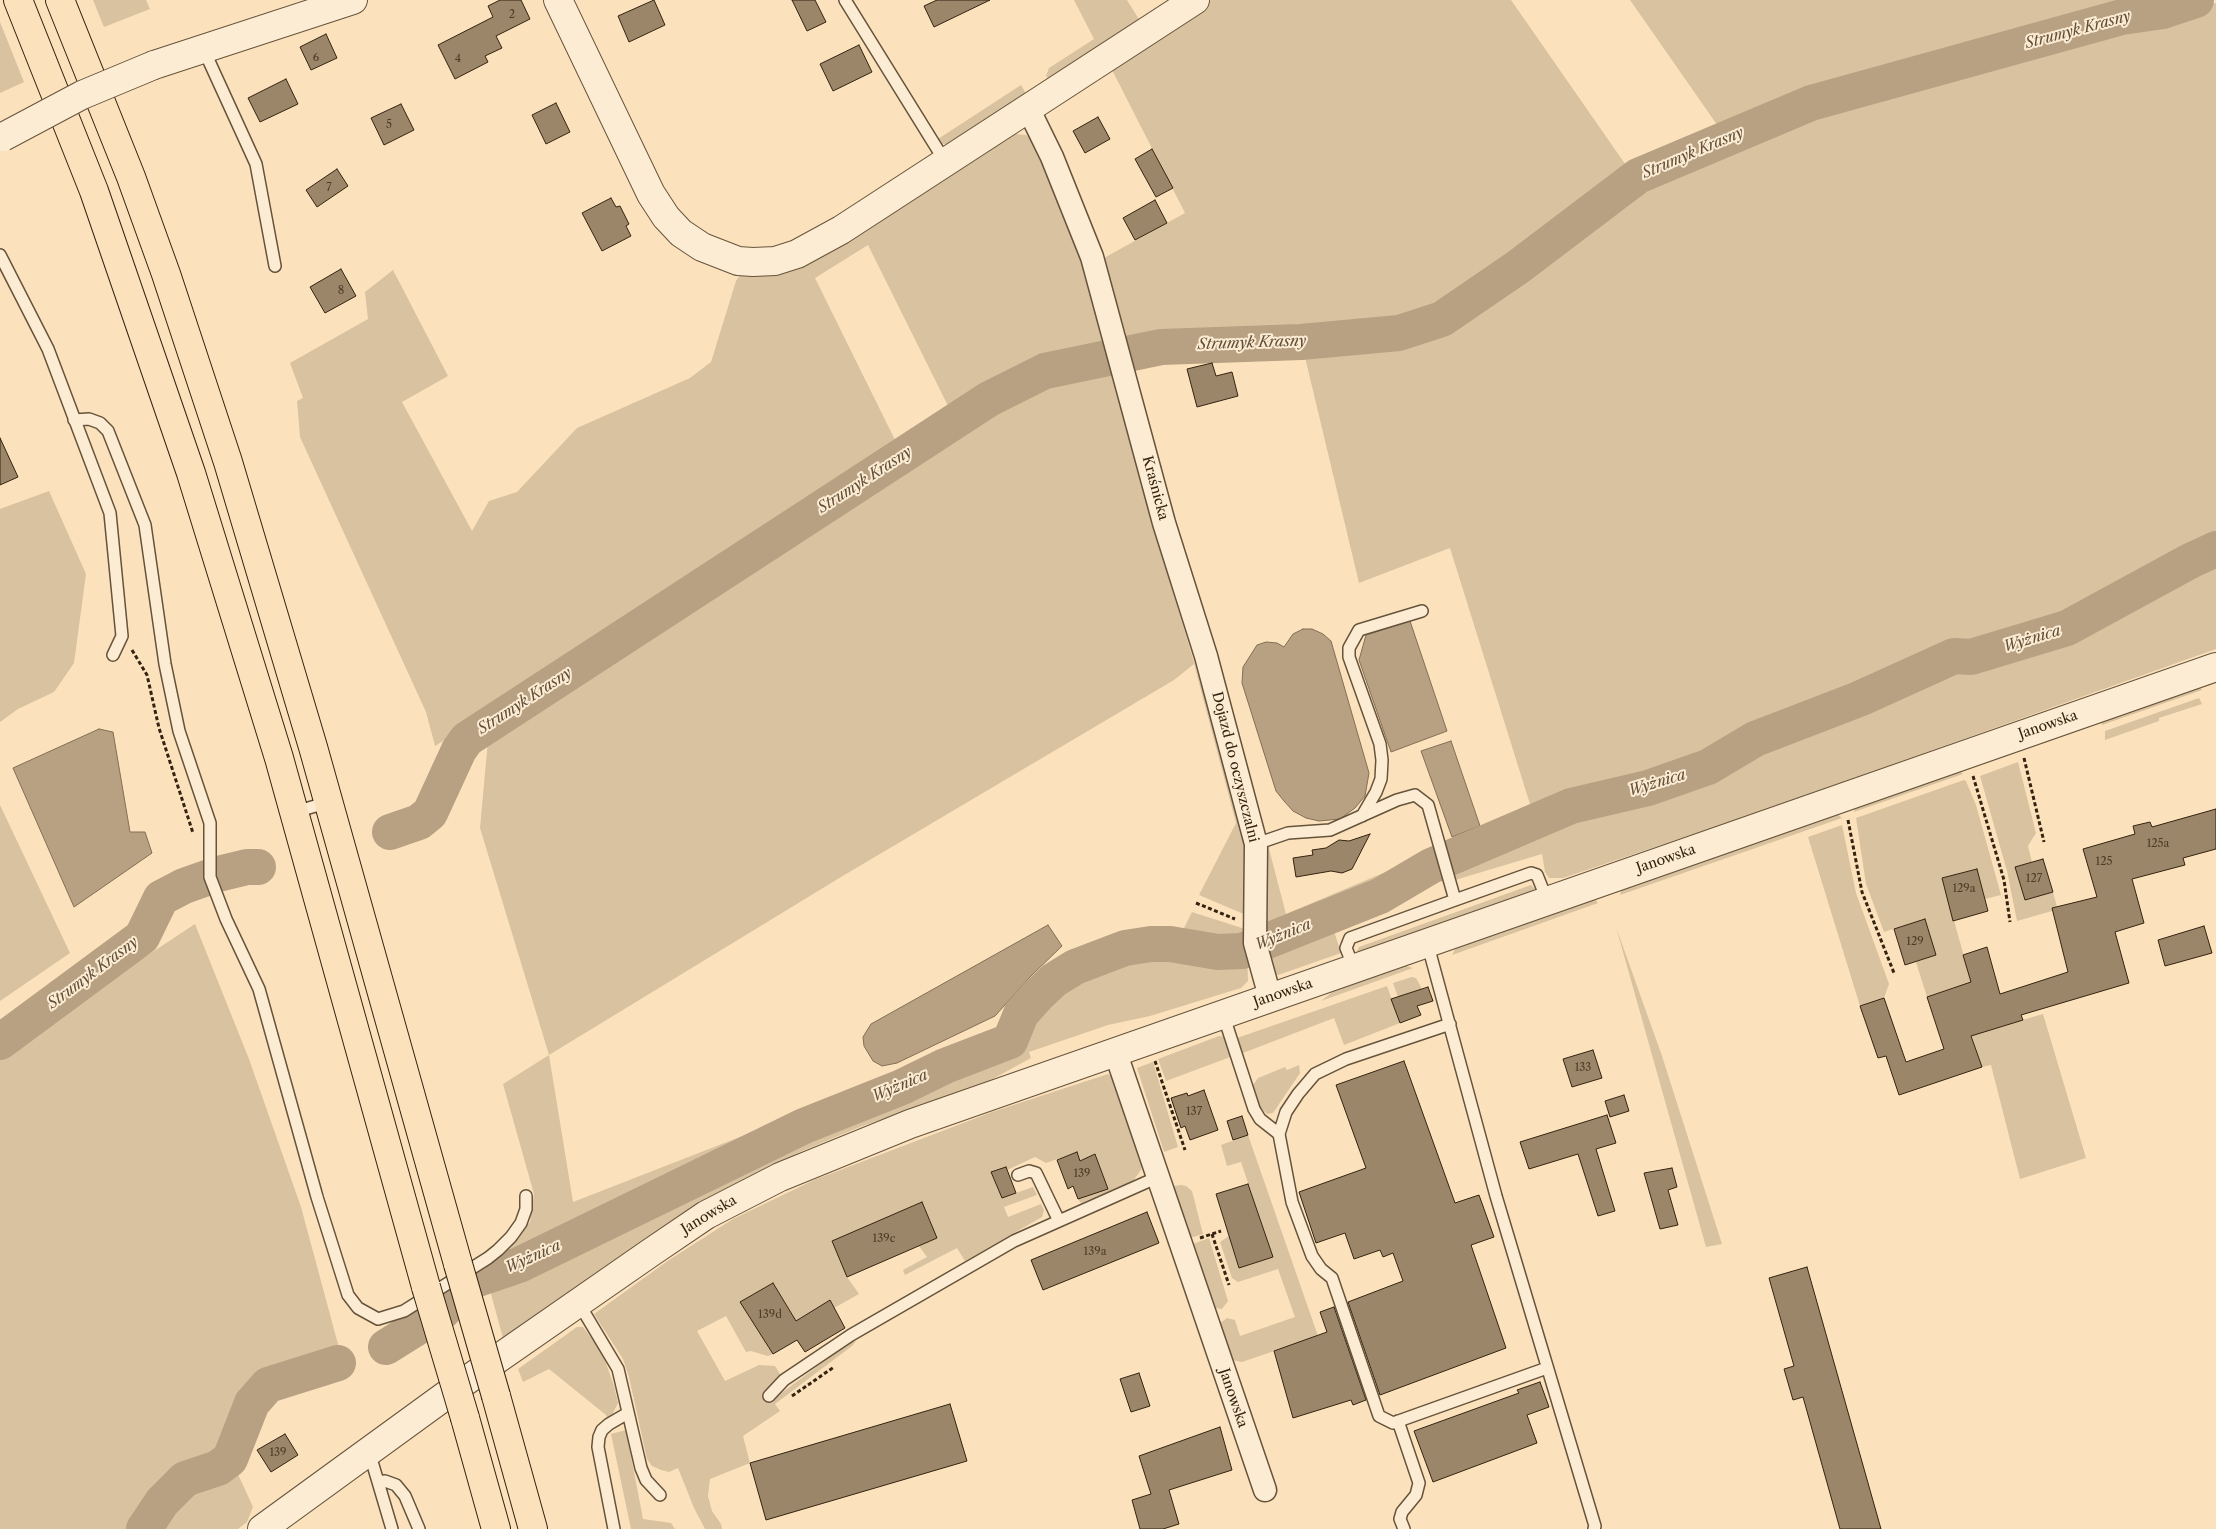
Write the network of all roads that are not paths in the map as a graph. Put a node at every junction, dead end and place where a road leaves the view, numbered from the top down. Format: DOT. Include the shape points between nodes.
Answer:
graph roads {
  1 [pos="18,0"];
  2 [pos="60,0"];
  3 [pos="352,0"];
  4 [pos="558,0"];
  5 [pos="845,0"];
  6 [pos="1195,0"];
  7 [pos="203,48"];
  8 [pos="1029,110"];
  9 [pos="2,138"];
  10 [pos="946,163"];
  11 [pos="0,255"];
  12 [pos="275,266"];
  13 [pos="74,420"];
  14 [pos="1422,611"];
  15 [pos="113,654"];
  16 [pos="1206,656"];
  17 [pos="2216,667"];
  18 [pos="329,802"];
  19 [pos="294,812"];
  20 [pos="1361,817"];
  21 [pos="1256,844"];
  22 [pos="1455,900"];
  23 [pos="1547,900"];
  24 [pos="1427,942"];
  25 [pos="1354,968"];
  26 [pos="1270,997"];
  27 [pos="1223,1014"];
  28 [pos="1450,1024"];
  29 [pos="1115,1051"];
  30 [pos="1279,1134"];
  31 [pos="1018,1175"];
  32 [pos="1158,1177"];
  33 [pos="526,1196"];
  34 [pos="1059,1221"];
  35 [pos="578,1302"];
  36 [pos="1546,1368"];
  37 [pos="769,1396"];
  38 [pos="628,1413"];
  39 [pos="1398,1421"];
  40 [pos="358,1460"];
  41 [pos="378,1482"];
  42 [pos="1265,1490"];
  43 [pos="660,1495"];
  44 [pos="262,1529"];
  45 [pos="392,1529"];
  46 [pos="419,1529"];
  47 [pos="496,1529"];
  48 [pos="533,1529"];
  49 [pos="614,1529"];
  50 [pos="1404,1529"];
  51 [pos="1594,1529"];
  1 -- 19 [label="highway" via="94,191 161,383"];
  2 -- 18 [label="highway" via="131,177 194,357"];
  3 -- 7 [label="street"];
  4 -- 10 [label="street" via="666,217 681,233 716,253 738,261 754,262 775,261 797,254"];
  5 -- 10 [label="lane"];
  6 -- 8 [label="street"];
  7 -- 9 [label="street, bridge" via="82,95"];
  7 -- 12 [label="lane" via="256,164"];
  8 -- 10 [label="street"];
  8 -- 16 [label="street, Kraśnicka" via="1052,157 1092,257 1164,523"];
  11 -- 13 [label="lane" via="48,349"];
  13 -- 15 [label="lane" via="110,513 122,636"];
  13 -- 33 [label="lane" via="89,419 108,431 145,525 165,664 179,731 210,823 209,868 213,884 260,989 317,1197 348,1295 358,1308 378,1319 397,1314 488,1258 511,1237 526,1210"];
  14 -- 20 [label="lane" via="1359,630 1349,648 1349,657 1380,744 1382,760 1381,779"];
  16 -- 21 [label="street, Dojazd do oczyszczalni"];
  17 -- 23 [label="street, Janowska"];
  18 -- 19 [label="lane"];
  18 -- 48 [label="highway, bridge"];
  19 -- 47 [label="highway, bridge"];
  20 -- 21 [label="lane" via="1330,830 1288,833"];
  20 -- 22 [label="lane" via="1415,795 1428,805"];
  21 -- 26 [label="street, Dojazd do oczyszczalni" via="1254,927 1258,959"];
  22 -- 23 [label="lane" via="1531,873 1537,875"];
  22 -- 25 [label="lane" via="1350,938 1346,948"];
  23 -- 24 [label="street, Janowska"];
  24 -- 25 [label="street, Janowska"];
  24 -- 28 [label="lane"];
  25 -- 26 [label="street, Janowska"];
  26 -- 27 [label="street, Janowska"];
  27 -- 29 [label="street, Janowska"];
  27 -- 30 [label="lane" via="1254,1109 1260,1120"];
  28 -- 30 [label="lane" via="1346,1059 1315,1074 1286,1112"];
  28 -- 36 [label="lane"];
  29 -- 32 [label="street, Janowska"];
  29 -- 35 [label="street, Janowska" via="910,1124 780,1177 700,1219"];
  30 -- 39 [label="lane" via="1288,1186 1312,1256 1332,1278 1379,1416 1393,1423"];
  31 -- 34 [label="lane" via="1029,1171 1036,1173"];
  32 -- 34 [label="lane"];
  32 -- 42 [label="street, Janowska"];
  34 -- 37 [label="lane" via="1014,1241 851,1335 784,1380"];
  35 -- 38 [label="lane" via="618,1369"];
  35 -- 40 [label="street, Janowska"];
  36 -- 39 [label="lane"];
  36 -- 51 [label="lane"];
  38 -- 43 [label="lane" via="641,1468 646,1480"];
  38 -- 49 [label="lane" via="608,1424 599,1437 598,1447"];
  39 -- 50 [label="lane" via="1418,1483 1416,1495 1402,1512 1400,1519"];
  40 -- 41 [label="lane" via="370,1458"];
  40 -- 44 [label="street"];
  41 -- 45 [label="lane"];
  41 -- 46 [label="lane" via="396,1485 405,1496"];
}
